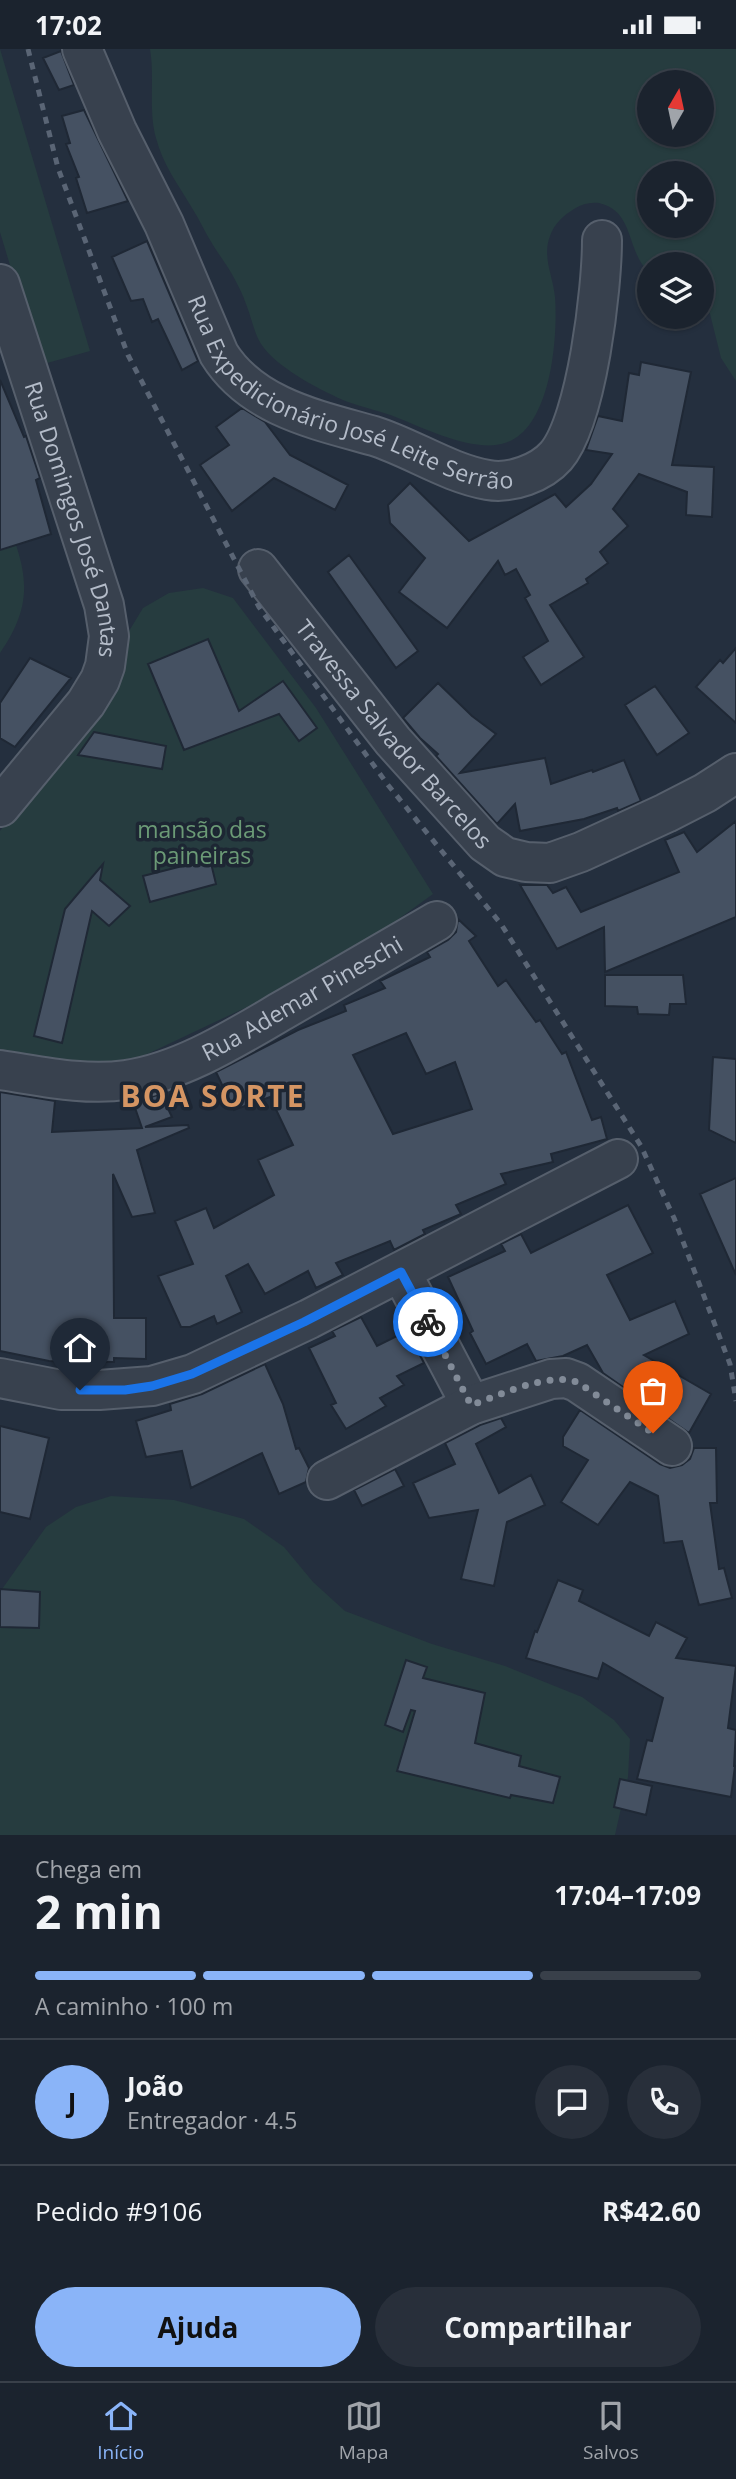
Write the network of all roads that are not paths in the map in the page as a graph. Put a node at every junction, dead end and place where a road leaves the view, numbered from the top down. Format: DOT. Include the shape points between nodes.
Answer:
graph roads {
  1 [pos="82,49"];
  2 [pos="602,240"];
  3 [pos="0,284"];
  4 [pos="258,569"];
  5 [pos="736,773"];
  6 [pos="0,807"];
  7 [pos="437,921"];
  8 [pos="0,1070"];
  9 [pos="618,1159"];
  10 [pos="401,1272"];
  11 [pos="0,1378"];
  12 [pos="471,1405"];
  13 [pos="672,1446"];
  14 [pos="327,1480"];
  1 -- 2 [label="street, Rua Expedicionário José Leite Serrão" via="219,354 239,380 284,408 386,440 489,480 533,472 556,456 575,415 597,311"];
  3 -- 6 [label="street, Rua Domingos José Dantas" via="104,605 109,636 105,666 93,692"];
  4 -- 5 [label="street, Travessa Salvador Barcelos" via="393,741 485,843 505,857 550,863 581,852 705,793"];
  7 -- 8 [label="street, Rua Ademar Pineschi" via="186,1063 128,1080 96,1082"];
  9 -- 10 [label="street"];
  10 -- 11 [label="street" via="192,1374 152,1386 61,1389"];
  10 -- 12 [label="street"];
  12 -- 13 [label="street" via="566,1378"];
  12 -- 14 [label="street"];
}
